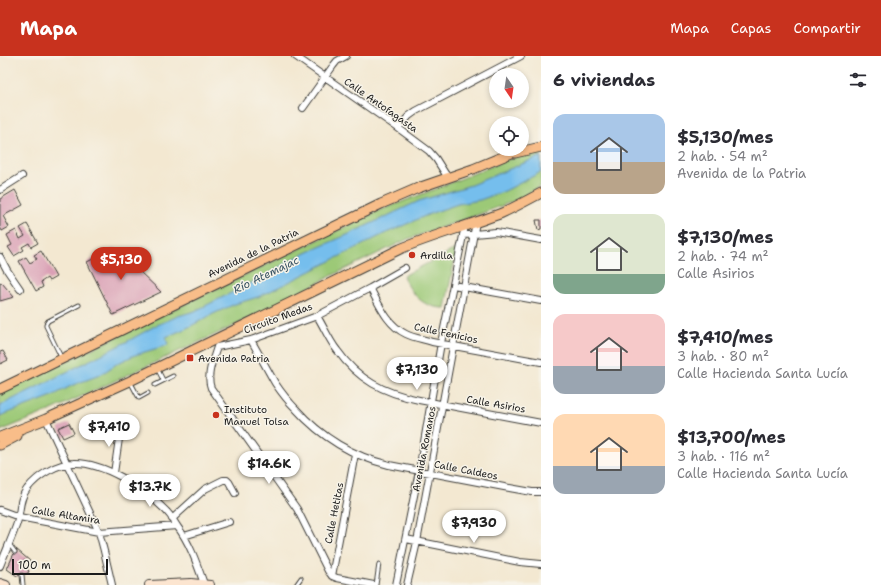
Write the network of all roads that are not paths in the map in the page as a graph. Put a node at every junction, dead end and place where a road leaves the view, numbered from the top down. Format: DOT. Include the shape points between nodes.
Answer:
graph roads {
  1 [pos="295,56"];
  2 [pos="346,56"];
  3 [pos="521,56"];
  4 [pos="513,58"];
  5 [pos="325,77"];
  6 [pos="303,108"];
  7 [pos="398,128"];
  8 [pos="541,140"];
  9 [pos="529,145"];
  10 [pos="541,147"];
  11 [pos="529,150"];
  12 [pos="506,156"];
  13 [pos="22,176"];
  14 [pos="448,178"];
  15 [pos="541,188"];
  16 [pos="0,190"];
  17 [pos="541,193"];
  18 [pos="529,200"];
  19 [pos="476,222"];
  20 [pos="464,230"];
  21 [pos="474,234"];
  22 [pos="541,240"];
  23 [pos="0,257"];
  24 [pos="405,268"];
  25 [pos="453,285"];
  26 [pos="464,287"];
  27 [pos="370,288"];
  28 [pos="20,289"];
  29 [pos="541,301"];
  30 [pos="79,305"];
  31 [pos="317,316"];
  32 [pos="251,340"];
  33 [pos="442,343"];
  34 [pos="213,345"];
  35 [pos="453,346"];
  36 [pos="62,358"];
  37 [pos="541,362"];
  38 [pos="157,368"];
  39 [pos="172,376"];
  40 [pos="163,380"];
  41 [pos="130,381"];
  42 [pos="155,385"];
  43 [pos="0,388"];
  44 [pos="148,393"];
  45 [pos="139,398"];
  46 [pos="134,401"];
  47 [pos="431,402"];
  48 [pos="442,405"];
  49 [pos="46,419"];
  50 [pos="541,422"];
  51 [pos="121,426"];
  52 [pos="0,437"];
  53 [pos="0,445"];
  54 [pos="355,454"];
  55 [pos="67,463"];
  56 [pos="419,471"];
  57 [pos="430,473"];
  58 [pos="114,474"];
  59 [pos="541,492"];
  60 [pos="235,493"];
  61 [pos="0,510"];
  62 [pos="18,517"];
  63 [pos="172,519"];
  64 [pos="229,522"];
  65 [pos="178,526"];
  66 [pos="99,532"];
  67 [pos="184,536"];
  68 [pos="406,539"];
  69 [pos="417,542"];
  70 [pos="9,543"];
  71 [pos="15,552"];
  72 [pos="379,564"];
  73 [pos="541,564"];
  74 [pos="0,566"];
  75 [pos="22,575"];
  76 [pos="332,576"];
  77 [pos="301,578"];
  78 [pos="0,583"];
  79 [pos="207,584"];
  80 [pos="6,585"];
  81 [pos="23,585"];
  82 [pos="112,585"];
  83 [pos="149,585"];
  84 [pos="296,585"];
  85 [pos="375,585"];
  86 [pos="396,585"];
  87 [pos="407,585"];
  1 -- 5 [label="street, Calle Antofagasta"];
  2 -- 5 [label="street" via="332,66"];
  3 -- 4 [label="street"];
  4 -- 7 [label="street" via="416,111"];
  5 -- 6 [label="street"];
  5 -- 7 [label="street, Calle Antofagasta"];
  7 -- 14 [label="street, Calle Antofagasta" via="429,151"];
  8 -- 9 [label="main road, Avenida de la Patria"];
  10 -- 11 [label="main road"];
  12 -- 14 [label="main road, Avenida de la Patria"];
  13 -- 16 [label="street"];
  14 -- 36 [label="main road, Avenida de la Patria" via="381,204"];
  15 -- 18 [label="main road"];
  17 -- 18 [label="main road"];
  18 -- 19 [label="main road"];
  19 -- 20 [label="main road"];
  19 -- 21 [label="street, Avenida Romanos"];
  20 -- 21 [label="street"];
  20 -- 25 [label="street, Avenida Romanos"];
  20 -- 34 [label="main road" via="434,236 400,249"];
  21 -- 22 [label="street" via="496,232"];
  21 -- 26 [label="street, Avenida Romanos"];
  23 -- 28 [label="street"];
  24 -- 27 [label="street, Circuito Medas"];
  25 -- 26 [label="street"];
  25 -- 33 [label="street, Avenida Romanos"];
  26 -- 29 [label="street"];
  26 -- 35 [label="street, Avenida Romanos"];
  27 -- 31 [label="street, Circuito Medas"];
  27 -- 33 [label="street, Calle Fenicios" via="385,314 398,329 417,338"];
  30 -- 36 [label="lane" via="46,324"];
  31 -- 32 [label="street, Circuito Medas"];
  31 -- 47 [label="street, Calle Asirios" via="336,349 362,377 375,386 402,397"];
  32 -- 34 [label="street, Circuito Medas"];
  32 -- 54 [label="street, Calle Caldeos" via="276,384 303,417 318,431"];
  33 -- 35 [label="street, Calle Fenicios"];
  33 -- 47 [label="street, Avenida Romanos"];
  34 -- 38 [label="main road"];
  34 -- 76 [label="street" via="209,377 211,388 297,509"];
  35 -- 37 [label="street, Calle Fenicios"];
  35 -- 48 [label="street, Avenida Romanos"];
  36 -- 43 [label="main road, Avenida de la Patria"];
  38 -- 40 [label="lane"];
  38 -- 41 [label="main road"];
  39 -- 40 [label="lane"];
  40 -- 42 [label="lane"];
  41 -- 45 [label="lane"];
  41 -- 49 [label="main road"];
  44 -- 45 [label="lane"];
  45 -- 46 [label="lane"];
  47 -- 48 [label="street, Calle Asirios"];
  47 -- 56 [label="street, Avenida Romanos"];
  48 -- 50 [label="street, Calle Asirios"];
  48 -- 57 [label="street, Avenida Romanos"];
  49 -- 52 [label="main road"];
  49 -- 53 [label="main road" via="29,431"];
  49 -- 55 [label="street"];
  51 -- 58 [label="street"];
  54 -- 56 [label="street, Calle Caldeos" via="379,463"];
  54 -- 76 [label="street, Calle Hetitas"];
  55 -- 58 [label="street" via="81,463"];
  55 -- 62 [label="street" via="42,474 25,490"];
  55 -- 66 [label="street"];
  56 -- 57 [label="street, Calle Caldeos"];
  56 -- 68 [label="street, Avenida Romanos"];
  57 -- 59 [label="street, Calle Caldeos" via="511,489"];
  57 -- 69 [label="street, Avenida Romanos"];
  58 -- 63 [label="street" via="153,498"];
  60 -- 63 [label="street" via="229,482 224,480 205,489"];
  61 -- 62 [label="street, Calle Altamira"];
  62 -- 66 [label="street, Calle Altamira"];
  62 -- 70 [label="street"];
  63 -- 65 [label="street"];
  64 -- 67 [label="street"];
  65 -- 66 [label="street, Calle Altamira"];
  65 -- 67 [label="street"];
  66 -- 82 [label="street"];
  67 -- 79 [label="street"];
  68 -- 69 [label="street"];
  68 -- 86 [label="street, Avenida Romanos"];
  69 -- 73 [label="street"];
  69 -- 87 [label="street, Avenida Romanos"];
  70 -- 71 [label="lane"];
  70 -- 74 [label="street"];
  72 -- 85 [label="lane"];
  75 -- 81 [label="lane"];
  76 -- 85 [label="street"];
  77 -- 84 [label="lane"];
  78 -- 80 [label="main road"];
  79 -- 83 [label="main road"];
}
